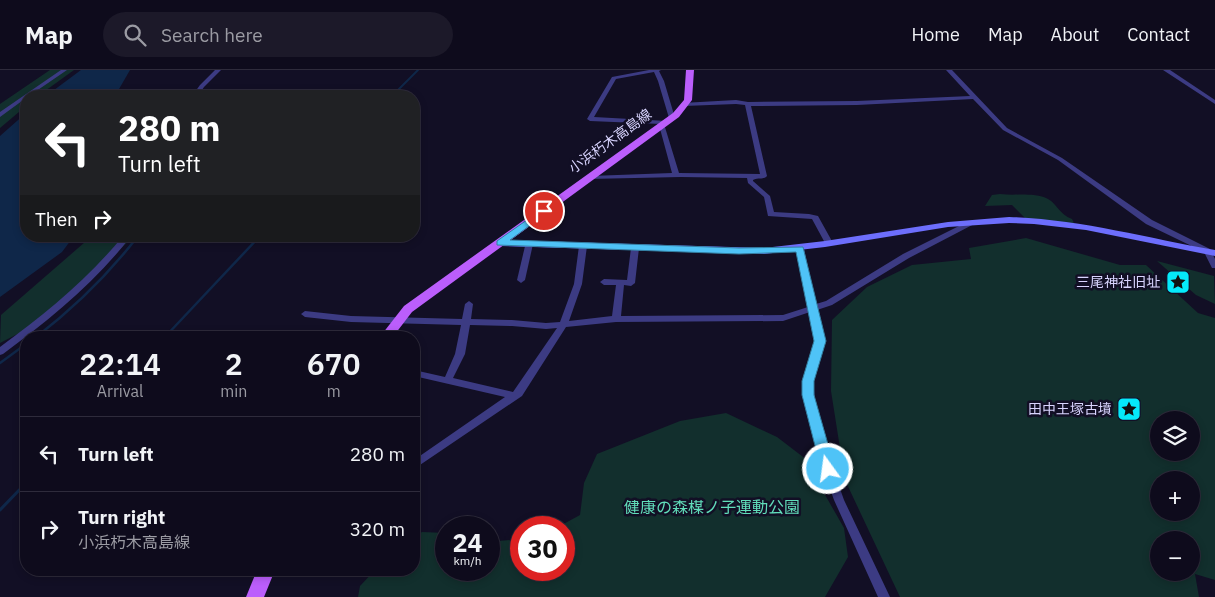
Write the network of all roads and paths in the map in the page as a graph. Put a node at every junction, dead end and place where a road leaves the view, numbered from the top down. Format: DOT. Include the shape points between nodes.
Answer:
graph roads {
  1 [pos="64,70"];
  2 [pos="218,70"];
  3 [pos="690,70"];
  4 [pos="949,70"];
  5 [pos="1166,70"];
  6 [pos="657,71"];
  7 [pos="633,73"];
  8 [pos="35,90"];
  9 [pos="199,90"];
  10 [pos="975,97"];
  11 [pos="20,100"];
  12 [pos="1215,102"];
  13 [pos="684,104"];
  14 [pos="748,104"];
  15 [pos="0,115"];
  16 [pos="666,122"];
  17 [pos="676,175"];
  18 [pos="755,176"];
  19 [pos="590,178"];
  20 [pos="972,223"];
  21 [pos="122,242"];
  22 [pos="500,243"];
  23 [pos="829,243"];
  24 [pos="529,244"];
  25 [pos="584,246"];
  26 [pos="635,248"];
  27 [pos="800,249"];
  28 [pos="1211,252"];
  29 [pos="1215,266"];
  30 [pos="520,280"];
  31 [pos="604,282"];
  32 [pos="620,282"];
  33 [pos="470,304"];
  34 [pos="813,310"];
  35 [pos="305,314"];
  36 [pos="616,320"];
  37 [pos="399,321"];
  38 [pos="466,322"];
  39 [pos="563,325"];
  40 [pos="30,331"];
  41 [pos="391,331"];
  42 [pos="20,338"];
  43 [pos="0,352"];
  44 [pos="420,374"];
  45 [pos="448,380"];
  46 [pos="516,396"];
  47 [pos="420,461"];
  48 [pos="264,576"];
  49 [pos="256,597"];
  50 [pos="884,597"];
  1 -- 8 [label="street"];
  2 -- 9 [label="street"];
  3 -- 13 [label="main road, 小浜朽木高島線" via="688,100"];
  4 -- 10 [label="street"];
  5 -- 12 [label="street"];
  6 -- 7 [label="street"];
  6 -- 16 [label="street"];
  7 -- 16 [label="street" via="614,78 590,119"];
  10 -- 14 [label="street"];
  10 -- 28 [label="street" via="1005,129 1060,159 1149,222"];
  11 -- 15 [label="street"];
  13 -- 14 [label="street"];
  13 -- 16 [label="main road, 小浜朽木高島線"];
  14 -- 18 [label="street" via="764,176"];
  16 -- 17 [label="street"];
  16 -- 19 [label="main road, 小浜朽木高島線"];
  17 -- 18 [label="street"];
  17 -- 19 [label="street"];
  18 -- 23 [label="street" via="750,178 750,182 767,196 771,214 815,218"];
  19 -- 22 [label="main road, 小浜朽木高島線"];
  20 -- 23 [label="main road"];
  20 -- 28 [label="main road" via="1009,220 1063,225"];
  20 -- 34 [label="street" via="906,256"];
  21 -- 40 [label="street" via="105,265"];
  22 -- 24 [label="main road"];
  22 -- 37 [label="main road, 小浜朽木高島線" via="408,309"];
  23 -- 27 [label="main road"];
  24 -- 25 [label="main road"];
  24 -- 30 [label="street"];
  25 -- 26 [label="main road"];
  25 -- 39 [label="street" via="578,284"];
  26 -- 27 [label="main road"];
  26 -- 32 [label="street" via="631,283"];
  27 -- 34 [label="street"];
  28 -- 29 [label="street"];
  31 -- 32 [label="street"];
  32 -- 36 [label="street"];
  33 -- 38 [label="street"];
  34 -- 36 [label="street" via="783,318"];
  34 -- 50 [label="street" via="820,341 808,381 811,410 839,500"];
  35 -- 37 [label="street"];
  36 -- 39 [label="street"];
  37 -- 38 [label="street"];
  37 -- 41 [label="main road, 小浜朽木高島線"];
  38 -- 39 [label="street"];
  38 -- 45 [label="street" via="460,354"];
  39 -- 46 [label="street"];
  42 -- 43 [label="street"];
  44 -- 45 [label="street"];
  45 -- 46 [label="street"];
  46 -- 47 [label="street"];
  48 -- 49 [label="main road"];
}
